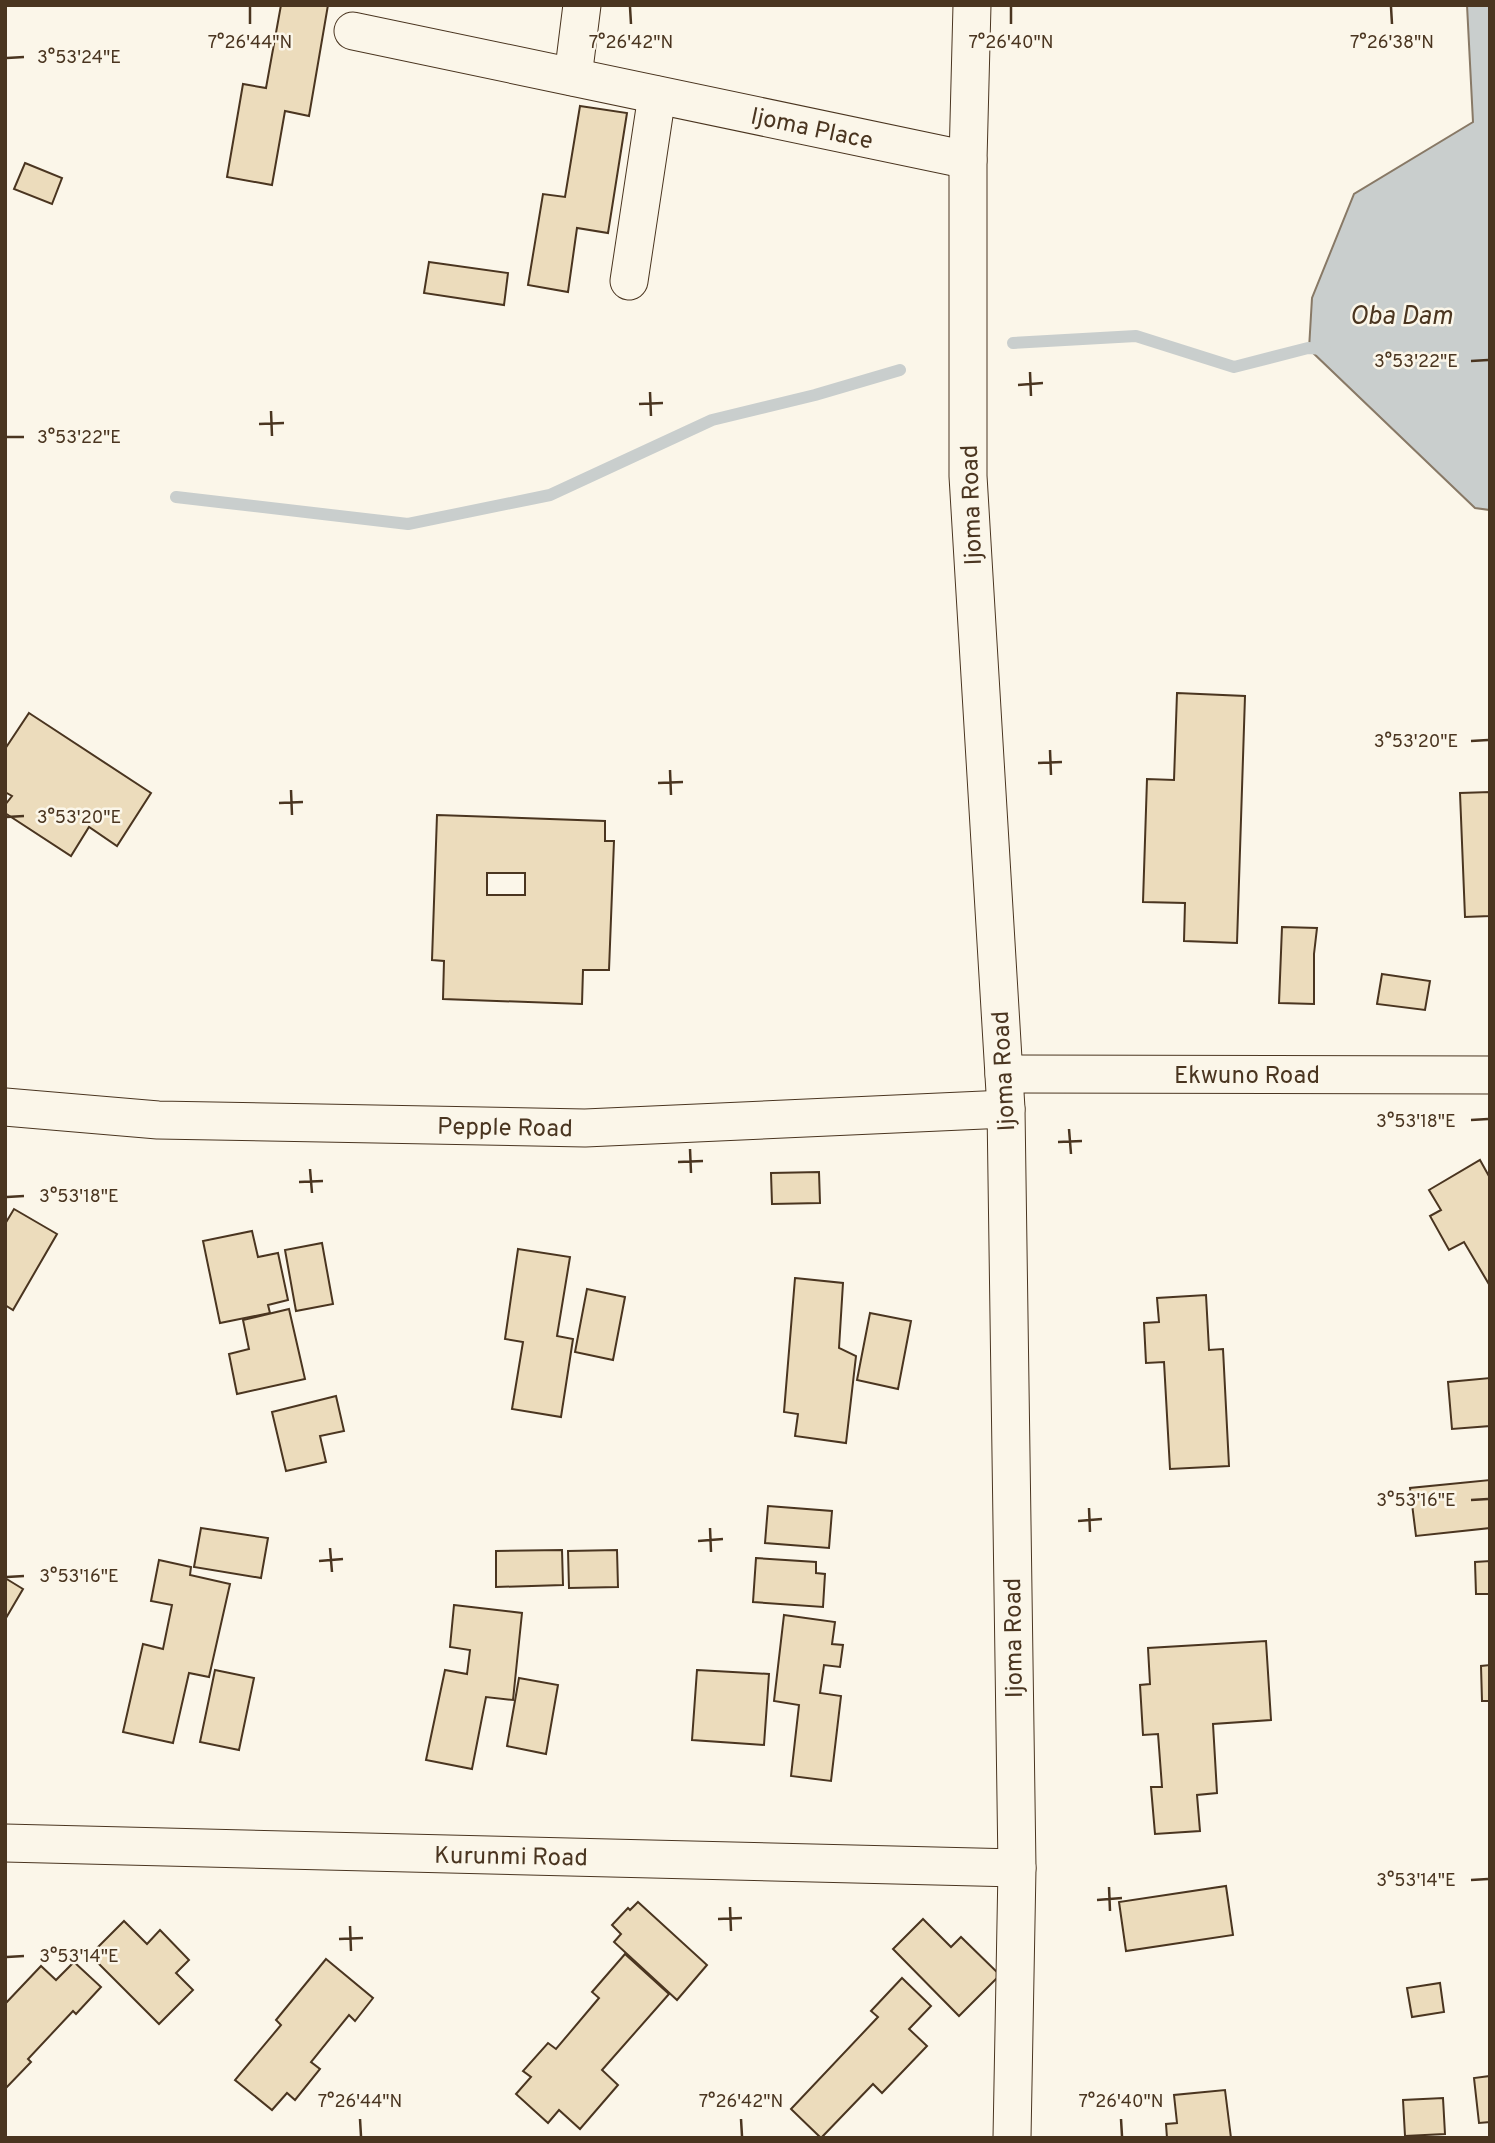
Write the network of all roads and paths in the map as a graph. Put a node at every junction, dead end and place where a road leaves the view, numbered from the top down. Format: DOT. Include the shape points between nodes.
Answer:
graph roads {
  1 [pos="582,5"];
  2 [pos="972,5"];
  3 [pos="353,31"];
  4 [pos="573,77"];
  5 [pos="657,95"];
  6 [pos="968,160"];
  7 [pos="629,281"];
  8 [pos="1490,1075"];
  9 [pos="1005,1092"];
  10 [pos="5,1107"];
  11 [pos="5,1843"];
  12 [pos="1017,1868"];
  13 [pos="1012,2138"];
  1 -- 4 [label="street"];
  2 -- 6 [label="street, Ijoma Road"];
  3 -- 4 [label="street, Ijoma Place"];
  4 -- 5 [label="street, Ijoma Place"];
  5 -- 6 [label="street, Ijoma Place"];
  5 -- 7 [label="street"];
  6 -- 9 [label="street, Ijoma Road" via="968,476"];
  8 -- 9 [label="street, Ekwuno Road"];
  9 -- 10 [label="street, Pepple Road" via="585,1128 158,1120"];
  9 -- 12 [label="street, Ijoma Road"];
  11 -- 12 [label="street, Kurunmi Road"];
  12 -- 13 [label="street, Ijoma Road"];
}
